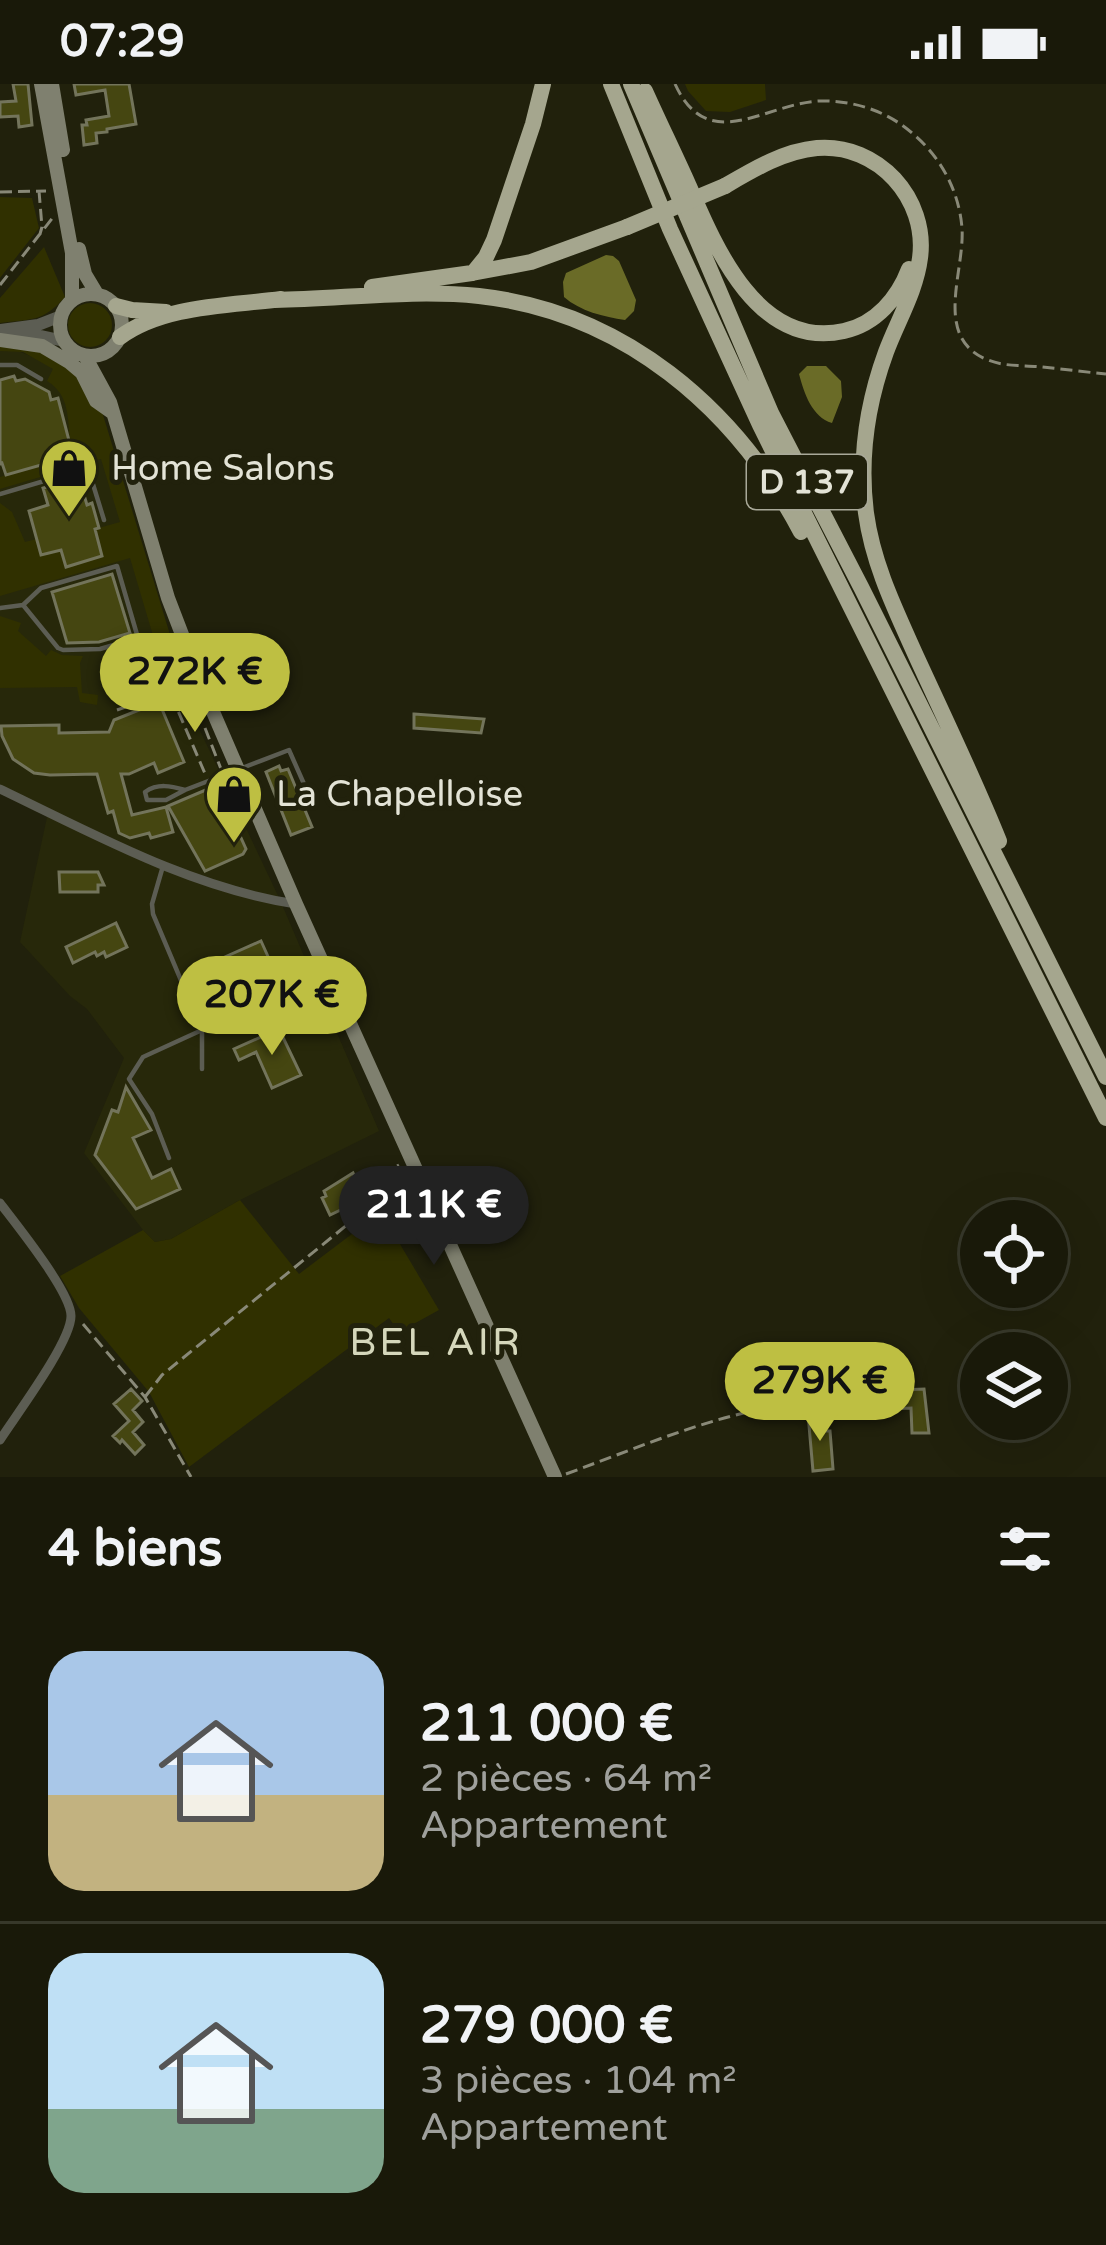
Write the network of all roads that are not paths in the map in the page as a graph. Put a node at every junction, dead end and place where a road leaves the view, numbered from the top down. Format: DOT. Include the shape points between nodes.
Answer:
graph roads {
  1 [pos="41,84"];
  2 [pos="52,84"];
  3 [pos="543,84"];
  4 [pos="611,84"];
  5 [pos="631,84"];
  6 [pos="642,84"];
  7 [pos="725,185"];
  8 [pos="472,274"];
  9 [pos="97,294"];
  10 [pos="72,300"];
  11 [pos="275,300"];
  12 [pos="116,306"];
  13 [pos="178,313"];
  14 [pos="61,316"];
  15 [pos="0,336"];
  16 [pos="64,341"];
  17 [pos="116,343"];
  18 [pos="85,356"];
  19 [pos="0,365"];
  20 [pos="41,379"];
  21 [pos="111,407"];
  22 [pos="0,494"];
  23 [pos="104,520"];
  24 [pos="836,581"];
  25 [pos="23,605"];
  26 [pos="0,608"];
  27 [pos="237,770"];
  28 [pos="0,789"];
  29 [pos="185,790"];
  30 [pos="312,802"];
  31 [pos="164,866"];
  32 [pos="1003,871"];
  33 [pos="296,904"];
  34 [pos="202,1030"];
  35 [pos="202,1069"];
  36 [pos="1106,1077"];
  37 [pos="1106,1118"];
  38 [pos="169,1158"];
  39 [pos="0,1204"];
  40 [pos="0,1439"];
  41 [pos="555,1477"];
  1 -- 10 [label="main road" via="73,263"];
  2 -- 9 [label="main road" via="79,251"];
  3 -- 8 [label="highway" via="494,240"];
  4 -- 24 [label="highway, D 137" via="670,229"];
  5 -- 32 [label="highway, D 137" via="771,413"];
  6 -- 7 [label="highway" via="722,256 763,308 795,327 836,332 873,319 897,293 912,236 900,201 874,172 817,158"];
  7 -- 8 [label="highway, bridge" via="555,255"];
  7 -- 32 [label="highway" via="794,153 840,149 881,166 915,212 920,266 873,394 866,509 884,584 989,816"];
  8 -- 11 [label="highway"];
  9 -- 10 [label="main road"];
  9 -- 12 [label="main road"];
  10 -- 14 [label="main road"];
  11 -- 13 [label="highway"];
  11 -- 24 [label="highway" via="479,296 542,308 613,337 682,381 724,421"];
  12 -- 13 [label="highway"];
  12 -- 17 [label="main road"];
  13 -- 17 [label="highway"];
  14 -- 15 [label="street"];
  14 -- 16 [label="main road"];
  15 -- 16 [label="street"];
  15 -- 21 [label="main road" via="69,362 96,401"];
  16 -- 18 [label="main road"];
  17 -- 18 [label="main road"];
  17 -- 21 [label="main road"];
  18 -- 21 [label="main road"];
  19 -- 20 [label="lane"];
  21 -- 27 [label="main road" via="168,598"];
  22 -- 23 [label="lane" via="88,468"];
  24 -- 37 [label="highway, D 137"];
  25 -- 25 [label="lane" via="63,650 138,638 117,566 41,588"];
  25 -- 26 [label="lane"];
  27 -- 29 [label="lane"];
  27 -- 30 [label="lane" via="289,750"];
  27 -- 33 [label="main road"];
  28 -- 31 [label="street"];
  29 -- 29 [label="lane" via="170,785 145,792 147,800 166,800"];
  31 -- 33 [label="street"];
  31 -- 34 [label="lane" via="153,914"];
  32 -- 36 [label="highway, D 137"];
  33 -- 41 [label="main road"];
  34 -- 35 [label="lane"];
  34 -- 38 [label="lane" via="143,1057 129,1079"];
  39 -- 40 [label="street" via="70,1309 64,1339"];
}
